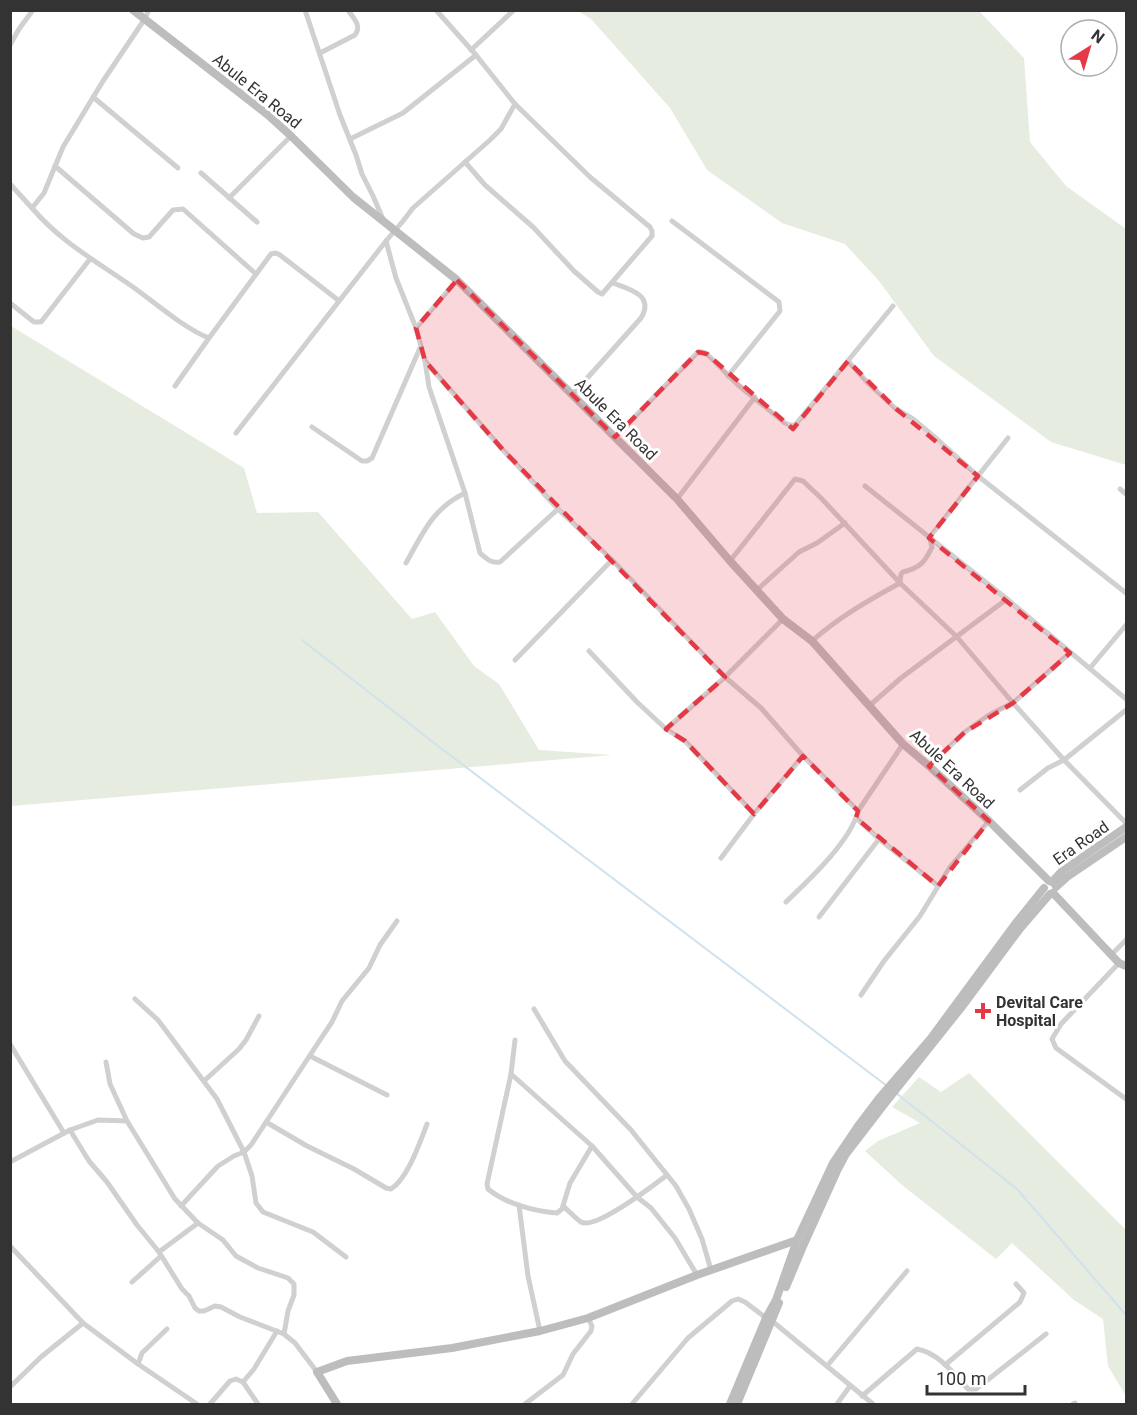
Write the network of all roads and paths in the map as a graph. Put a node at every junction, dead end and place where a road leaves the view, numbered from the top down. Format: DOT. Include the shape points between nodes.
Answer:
graph roads {
  1 [pos="33,10"];
  2 [pos="134,10"];
  3 [pos="149,10"];
  4 [pos="305,10"];
  5 [pos="348,10"];
  6 [pos="436,10"];
  7 [pos="514,10"];
  8 [pos="144,20"];
  9 [pos="10,45"];
  10 [pos="471,50"];
  11 [pos="320,53"];
  12 [pos="476,55"];
  13 [pos="93,97"];
  14 [pos="515,104"];
  15 [pos="291,136"];
  16 [pos="350,139"];
  17 [pos="465,162"];
  18 [pos="55,166"];
  19 [pos="178,168"];
  20 [pos="201,173"];
  21 [pos="10,184"];
  22 [pos="229,198"];
  23 [pos="32,208"];
  24 [pos="672,221"];
  25 [pos="257,222"];
  26 [pos="384,222"];
  27 [pos="395,230"];
  28 [pos="386,241"];
  29 [pos="90,259"];
  30 [pos="256,274"];
  31 [pos="457,280"];
  32 [pos="613,283"];
  33 [pos="338,300"];
  34 [pos="10,303"];
  35 [pos="893,306"];
  36 [pos="416,328"];
  37 [pos="209,338"];
  38 [pos="421,347"];
  39 [pos="424,361"];
  40 [pos="848,361"];
  41 [pos="728,376"];
  42 [pos="175,386"];
  43 [pos="573,394"];
  44 [pos="755,397"];
  45 [pos="312,427"];
  46 [pos="236,433"];
  47 [pos="615,437"];
  48 [pos="1008,438"];
  49 [pos="978,476"];
  50 [pos="865,486"];
  51 [pos="1120,489"];
  52 [pos="465,493"];
  53 [pos="1126,494"];
  54 [pos="677,499"];
  55 [pos="558,509"];
  56 [pos="845,523"];
  57 [pos="929,538"];
  58 [pos="612,560"];
  59 [pos="730,561"];
  60 [pos="406,563"];
  61 [pos="900,584"];
  62 [pos="757,590"];
  63 [pos="1126,593"];
  64 [pos="1007,599"];
  65 [pos="783,619"];
  66 [pos="1126,625"];
  67 [pos="957,637"];
  68 [pos="812,641"];
  69 [pos="589,651"];
  70 [pos="1070,653"];
  71 [pos="515,660"];
  72 [pos="1090,668"];
  73 [pos="725,677"];
  74 [pos="1126,699"];
  75 [pos="1013,703"];
  76 [pos="869,706"];
  77 [pos="1126,710"];
  78 [pos="666,729"];
  79 [pos="903,744"];
  80 [pos="803,756"];
  81 [pos="1064,760"];
  82 [pos="929,766"];
  83 [pos="1020,790"];
  84 [pos="858,811"];
  85 [pos="754,814"];
  86 [pos="856,818"];
  87 [pos="988,821"];
  88 [pos="1126,825"];
  89 [pos="1126,837"];
  90 [pos="879,839"];
  91 [pos="721,858"];
  92 [pos="938,886"];
  93 [pos="1051,887"];
  94 [pos="786,902"];
  95 [pos="819,917"];
  96 [pos="396,921"];
  97 [pos="1126,940"];
  98 [pos="1111,955"];
  99 [pos="1123,964"];
  100 [pos="861,994"];
  101 [pos="135,999"];
  102 [pos="534,1009"];
  103 [pos="259,1016"];
  104 [pos="515,1040"];
  105 [pos="10,1044"];
  106 [pos="309,1056"];
  107 [pos="106,1062"];
  108 [pos="511,1074"];
  109 [pos="204,1081"];
  110 [pos="387,1095"];
  111 [pos="1126,1099"];
  112 [pos="883,1100"];
  113 [pos="127,1121"];
  114 [pos="266,1122"];
  115 [pos="427,1124"];
  116 [pos="67,1132"];
  117 [pos="592,1146"];
  118 [pos="244,1152"];
  119 [pos="10,1162"];
  120 [pos="668,1175"];
  121 [pos="637,1197"];
  122 [pos="519,1205"];
  123 [pos="181,1206"];
  124 [pos="563,1206"];
  125 [pos="198,1223"];
  126 [pos="797,1240"];
  127 [pos="10,1246"];
  128 [pos="13,1253"];
  129 [pos="160,1254"];
  130 [pos="346,1257"];
  131 [pos="711,1270"];
  132 [pos="907,1271"];
  133 [pos="697,1275"];
  134 [pos="132,1282"];
  135 [pos="1016,1284"];
  136 [pos="588,1318"];
  137 [pos="769,1319"];
  138 [pos="83,1323"];
  139 [pos="166,1329"];
  140 [pos="277,1331"];
  141 [pos="540,1331"];
  142 [pos="284,1334"];
  143 [pos="1046,1334"];
  144 [pos="138,1364"];
  145 [pos="945,1365"];
  146 [pos="826,1366"];
  147 [pos="317,1372"];
  148 [pos="243,1382"];
  149 [pos="850,1386"];
  150 [pos="10,1387"];
  151 [pos="862,1396"];
  152 [pos="197,1404"];
  153 [pos="210,1404"];
  154 [pos="258,1404"];
  155 [pos="337,1404"];
  156 [pos="525,1404"];
  157 [pos="632,1404"];
  158 [pos="730,1404"];
  159 [pos="737,1404"];
  160 [pos="837,1404"];
  161 [pos="873,1404"];
  1 -- 9 [label="street"];
  2 -- 8 [label="street, Abule Era Road"];
  3 -- 8 [label="street"];
  4 -- 11 [label="street"];
  5 -- 11 [label="street" via="359,27 355,36"];
  6 -- 10 [label="street"];
  7 -- 10 [label="street"];
  8 -- 13 [label="street"];
  8 -- 15 [label="street, Abule Era Road"];
  10 -- 12 [label="street"];
  11 -- 16 [label="street"];
  12 -- 14 [label="street"];
  12 -- 16 [label="street" via="403,113"];
  13 -- 18 [label="street"];
  13 -- 19 [label="street"];
  14 -- 17 [label="street" via="501,129"];
  14 -- 32 [label="street" via="590,177 650,227 652,236"];
  15 -- 22 [label="street"];
  15 -- 26 [label="street, Abule Era Road"];
  16 -- 26 [label="street"];
  17 -- 27 [label="street" via="413,208"];
  17 -- 32 [label="street" via="595,290 602,294"];
  18 -- 23 [label="street" via="44,194"];
  18 -- 30 [label="street" via="143,238 149,237 173,210 183,209"];
  20 -- 22 [label="street"];
  21 -- 23 [label="street"];
  22 -- 25 [label="street"];
  23 -- 29 [label="street"];
  24 -- 41 [label="street" via="779,302 780,311"];
  26 -- 27 [label="street, Abule Era Road"];
  27 -- 28 [label="street"];
  27 -- 31 [label="street, Abule Era Road"];
  28 -- 33 [label="street"];
  28 -- 36 [label="street"];
  29 -- 34 [label="street" via="41,322 34,322"];
  29 -- 37 [label="street"];
  30 -- 33 [label="street" via="276,253"];
  30 -- 37 [label="street"];
  31 -- 36 [label="street"];
  31 -- 43 [label="street, Abule Era Road"];
  32 -- 43 [label="street" via="636,292 643,299 645,311"];
  33 -- 46 [label="street"];
  35 -- 40 [label="street"];
  36 -- 38 [label="street"];
  37 -- 42 [label="street"];
  38 -- 39 [label="street"];
  38 -- 45 [label="street" via="372,458 362,461"];
  39 -- 52 [label="street"];
  39 -- 55 [label="street"];
  40 -- 44 [label="street" via="795,425 785,423"];
  40 -- 49 [label="street" via="895,408"];
  41 -- 44 [label="street"];
  41 -- 47 [label="street" via="707,354 698,352"];
  43 -- 47 [label="street, Abule Era Road"];
  44 -- 54 [label="street"];
  47 -- 54 [label="street, Abule Era Road"];
  48 -- 49 [label="street"];
  49 -- 57 [label="street"];
  49 -- 63 [label="street"];
  50 -- 57 [label="street"];
  51 -- 53 [label="street"];
  52 -- 55 [label="street" via="480,553 493,563 500,562"];
  52 -- 60 [label="street" via="438,512"];
  54 -- 59 [label="street, Abule Era Road"];
  55 -- 58 [label="street"];
  56 -- 59 [label="street" via="803,481 795,479"];
  56 -- 61 [label="street"];
  56 -- 62 [label="street" via="799,552"];
  57 -- 61 [label="street" via="932,547 927,558 903,572"];
  57 -- 64 [label="street"];
  58 -- 71 [label="street"];
  58 -- 73 [label="street"];
  59 -- 62 [label="street, Abule Era Road"];
  61 -- 67 [label="street"];
  61 -- 68 [label="street" via="863,603"];
  62 -- 65 [label="street, Abule Era Road"];
  64 -- 67 [label="street"];
  64 -- 70 [label="street"];
  65 -- 68 [label="street, Abule Era Road"];
  65 -- 73 [label="street"];
  66 -- 72 [label="street"];
  67 -- 75 [label="street"];
  67 -- 76 [label="street"];
  68 -- 76 [label="street, Abule Era Road"];
  69 -- 78 [label="street"];
  70 -- 72 [label="street"];
  70 -- 75 [label="street"];
  72 -- 74 [label="street"];
  73 -- 78 [label="street"];
  73 -- 80 [label="street" via="761,708"];
  75 -- 81 [label="street"];
  75 -- 82 [label="street" via="964,732"];
  76 -- 79 [label="street, Abule Era Road"];
  77 -- 81 [label="street"];
  78 -- 85 [label="street" via="685,741"];
  79 -- 82 [label="street, Abule Era Road"];
  79 -- 84 [label="street"];
  80 -- 84 [label="street"];
  80 -- 85 [label="street"];
  81 -- 83 [label="street"];
  81 -- 88 [label="street"];
  82 -- 87 [label="street, Abule Era Road"];
  84 -- 86 [label="street"];
  85 -- 91 [label="street"];
  86 -- 90 [label="street"];
  86 -- 94 [label="street" via="844,840"];
  87 -- 92 [label="street"];
  87 -- 93 [label="street, Abule Era Road"];
  88 -- 93 [label="street, Era Road" via="1062,871"];
  89 -- 93 [label="street"];
  90 -- 92 [label="street"];
  90 -- 95 [label="street"];
  92 -- 100 [label="street"];
  93 -- 98 [label="street, Abule Era Road"];
  93 -- 112 [label="street" via="1015,924"];
  96 -- 106 [label="street"];
  97 -- 98 [label="street"];
  98 -- 99 [label="street, Abule Era Road"];
  99 -- 111 [label="street" via="1060,1024 1052,1039 1056,1047"];
  101 -- 109 [label="street" via="158,1020"];
  102 -- 120 [label="street" via="565,1061 632,1130"];
  103 -- 109 [label="street" via="239,1049"];
  104 -- 108 [label="street"];
  105 -- 116 [label="street"];
  106 -- 110 [label="street"];
  106 -- 114 [label="street"];
  107 -- 113 [label="street" via="110,1084"];
  108 -- 117 [label="street"];
  108 -- 122 [label="street" via="488,1189"];
  109 -- 118 [label="street"];
  112 -- 126 [label="street" via="858,1126 833,1163"];
  112 -- 137 [label="street" via="837,1171"];
  113 -- 116 [label="street" via="98,1120"];
  113 -- 123 [label="street"];
  114 -- 115 [label="street" via="392,1189 407,1169"];
  114 -- 118 [label="street"];
  116 -- 119 [label="street"];
  116 -- 129 [label="street"];
  117 -- 121 [label="street"];
  117 -- 124 [label="street" via="570,1183"];
  118 -- 123 [label="street" via="218,1166"];
  118 -- 130 [label="street" via="256,1203 263,1212 313,1232"];
  120 -- 121 [label="street"];
  120 -- 131 [label="street" via="689,1209"];
  121 -- 124 [label="street" via="600,1220 584,1223"];
  121 -- 133 [label="street" via="675,1238"];
  122 -- 124 [label="street" via="557,1213"];
  122 -- 141 [label="street"];
  123 -- 125 [label="street"];
  125 -- 129 [label="street"];
  125 -- 142 [label="street" via="223,1240 236,1256 294,1284"];
  126 -- 131 [label="street"];
  126 -- 137 [label="street"];
  127 -- 128 [label="street"];
  128 -- 138 [label="street"];
  129 -- 134 [label="street"];
  129 -- 140 [label="street" via="199,1311 221,1307"];
  131 -- 133 [label="street"];
  132 -- 146 [label="street"];
  133 -- 136 [label="street"];
  135 -- 145 [label="street" via="1024,1293 1020,1302"];
  136 -- 141 [label="street"];
  136 -- 156 [label="street" via="591,1331 563,1375"];
  137 -- 146 [label="street"];
  137 -- 157 [label="street" via="745,1302 732,1301 688,1338"];
  137 -- 158 [label="street"];
  137 -- 159 [label="street"];
  138 -- 144 [label="street"];
  138 -- 150 [label="street"];
  139 -- 144 [label="street" via="142,1353"];
  140 -- 142 [label="street"];
  140 -- 148 [label="street"];
  141 -- 147 [label="street" via="452,1348 347,1361"];
  142 -- 147 [label="street"];
  143 -- 145 [label="street" via="976,1389 968,1389"];
  144 -- 152 [label="street"];
  145 -- 151 [label="street" via="925,1350 917,1349"];
  146 -- 149 [label="street"];
  147 -- 155 [label="street"];
  148 -- 153 [label="street" via="230,1381"];
  148 -- 154 [label="street"];
  149 -- 151 [label="street"];
  149 -- 160 [label="street"];
  151 -- 161 [label="street"];
}
